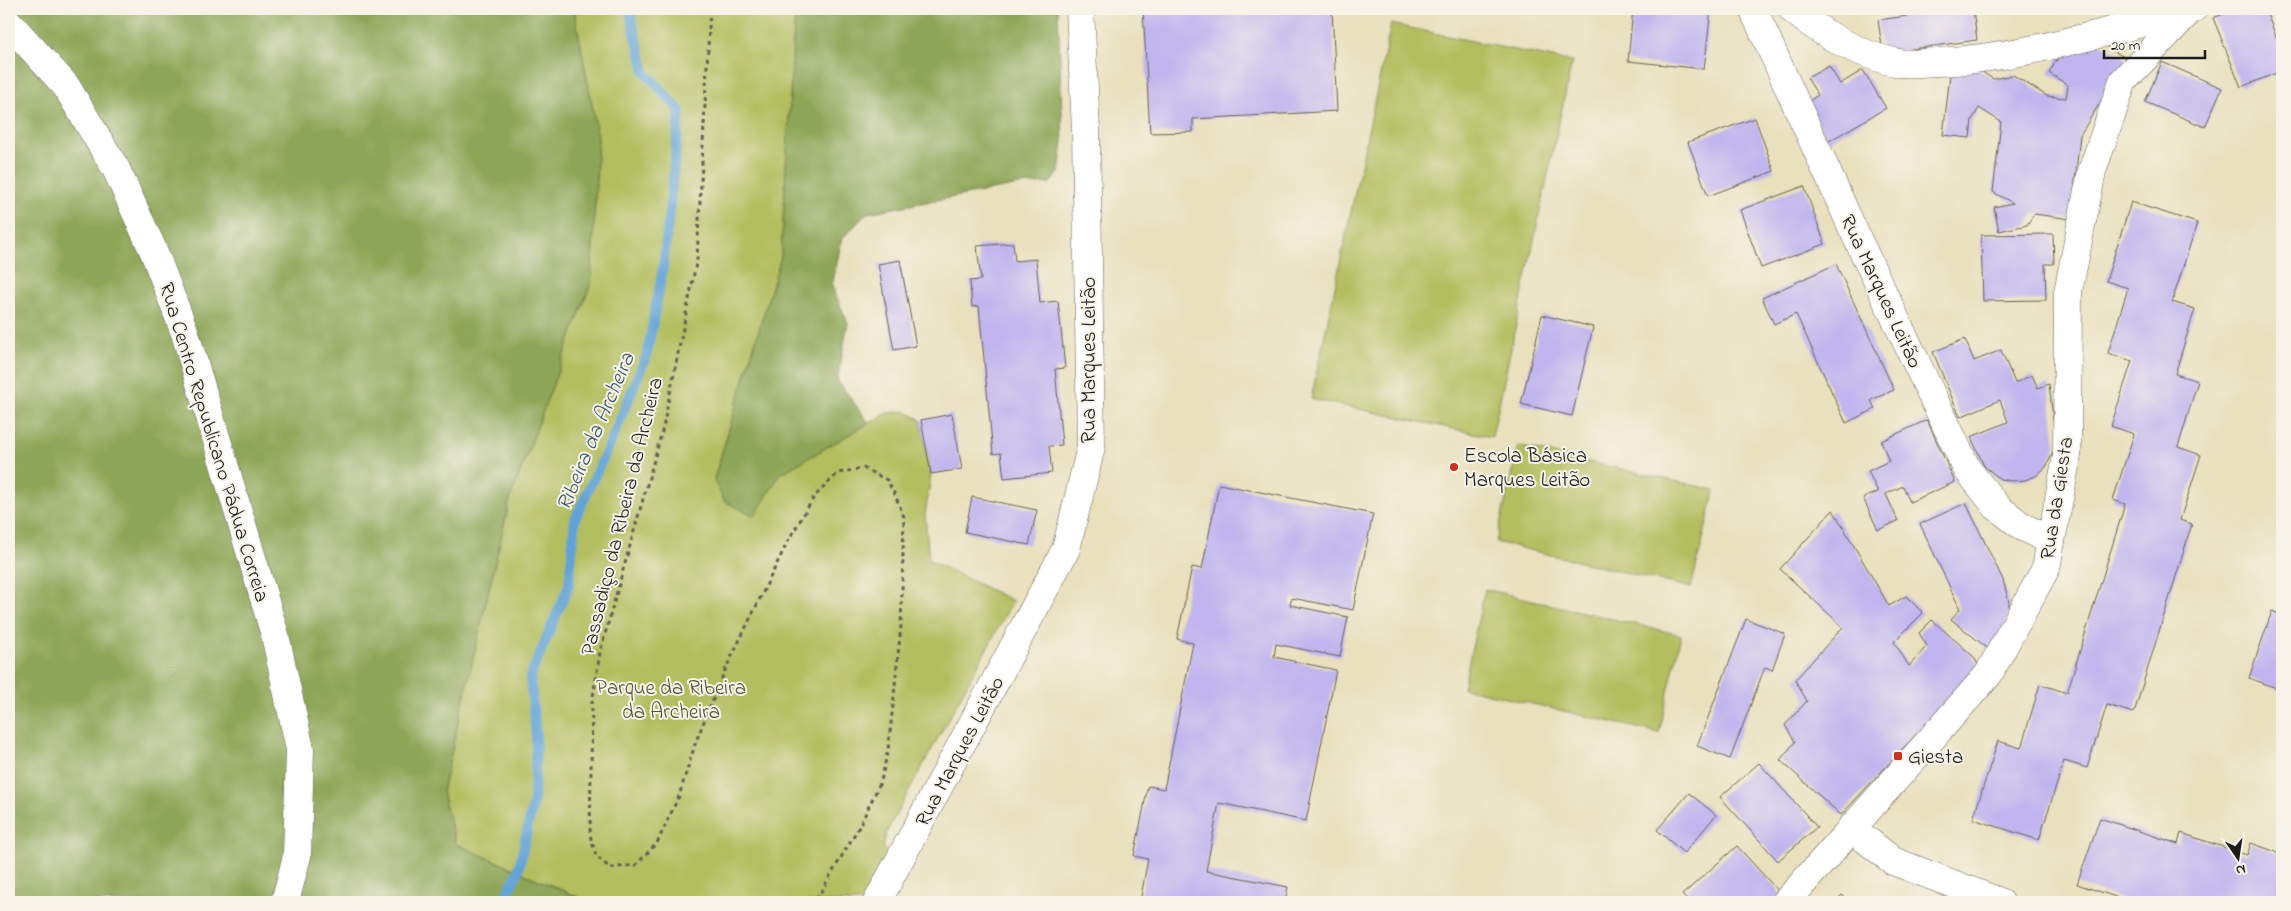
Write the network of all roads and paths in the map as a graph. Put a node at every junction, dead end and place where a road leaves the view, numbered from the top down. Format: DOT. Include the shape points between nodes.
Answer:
graph roads {
  1 [pos="710,9"];
  2 [pos="1080,9"];
  3 [pos="1753,9"];
  4 [pos="1792,9"];
  5 [pos="2191,10"];
  6 [pos="9,23"];
  7 [pos="2052,541"];
  8 [pos="1851,828"];
  9 [pos="880,901"];
  10 [pos="285,902"];
  11 [pos="815,902"];
  12 [pos="1786,902"];
  13 [pos="2000,902"];
  1 -- 11 [label="path, Passadiço da Ribeira da Archeira" via="697,259 664,428 600,652 592,703 590,835 596,856 610,868 636,865 657,843 679,796 696,741 726,668 788,541 814,498 838,473 863,468 887,480 904,517 901,626 892,714 881,781 860,825"];
  2 -- 9 [label="street, Rua Marques Leitão" via="1086,130 1091,447 1066,549"];
  3 -- 7 [label="street, Rua Marques Leitão" via="1967,469 1997,507 2023,527"];
  4 -- 5 [label="street" via="1861,53 1900,64 1960,61 2024,50"];
  5 -- 7 [label="street, Rua da Giesta" via="2124,81 2092,171 2068,292 2067,456"];
  6 -- 10 [label="street, Rua Centro Republicano Pádua Correia" via="66,86 116,169 154,252 185,333 275,636 300,749 297,856"];
  7 -- 8 [label="street, Rua da Giesta" via="2046,568 1988,676"];
  8 -- 12 [label="street, Rua da Giesta"];
  8 -- 13 [label="street" via="1893,861"];
}
